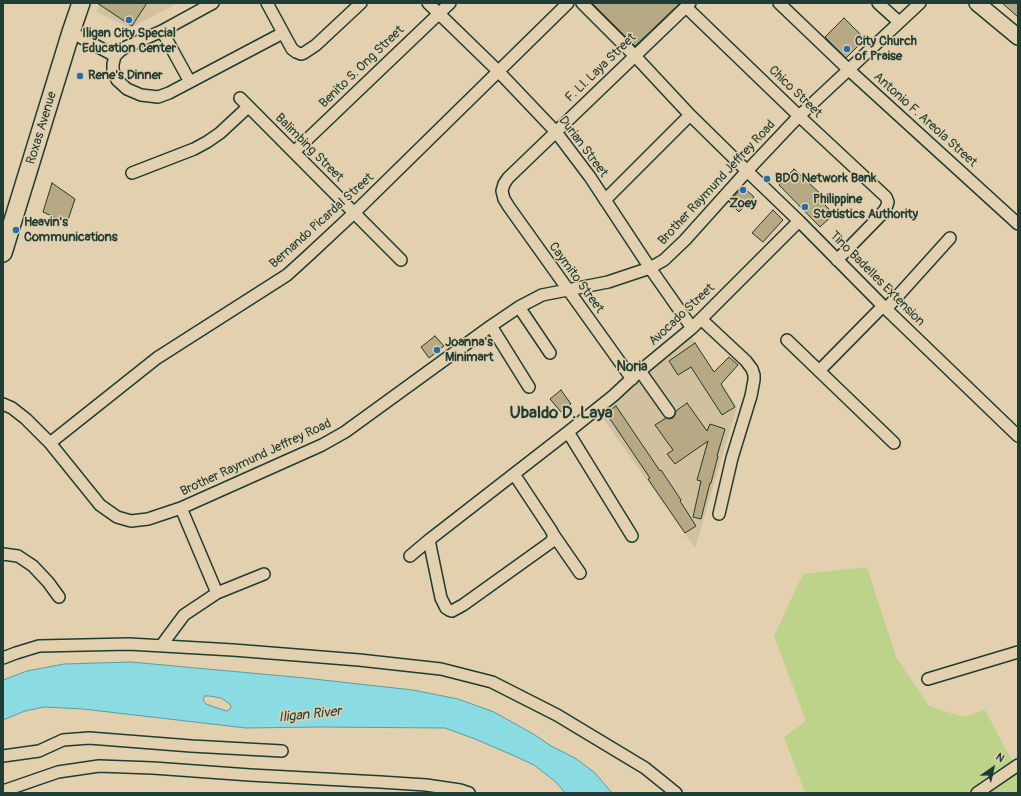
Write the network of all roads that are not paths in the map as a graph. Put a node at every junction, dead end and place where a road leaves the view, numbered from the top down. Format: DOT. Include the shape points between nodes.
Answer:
graph roads {
  1 [pos="81,3"];
  2 [pos="212,3"];
  3 [pos="267,3"];
  4 [pos="361,3"];
  5 [pos="428,3"];
  6 [pos="450,3"];
  7 [pos="568,3"];
  8 [pos="582,3"];
  9 [pos="779,3"];
  10 [pos="878,3"];
  11 [pos="920,3"];
  12 [pos="977,3"];
  13 [pos="688,5"];
  14 [pos="438,14"];
  15 [pos="899,22"];
  16 [pos="162,31"];
  17 [pos="71,32"];
  18 [pos="279,35"];
  19 [pos="1018,37"];
  20 [pos="115,56"];
  21 [pos="635,56"];
  22 [pos="849,70"];
  23 [pos="498,71"];
  24 [pos="190,82"];
  25 [pos="240,98"];
  26 [pos="248,107"];
  27 [pos="690,115"];
  28 [pos="799,116"];
  29 [pos="556,132"];
  30 [pos="294,152"];
  31 [pos="747,171"];
  32 [pos="132,173"];
  33 [pos="502,190"];
  34 [pos="605,200"];
  35 [pos="354,213"];
  36 [pos="798,221"];
  37 [pos="1018,224"];
  38 [pos="950,238"];
  39 [pos="3,254"];
  40 [pos="401,260"];
  41 [pos="837,260"];
  42 [pos="650,268"];
  43 [pos="567,289"];
  44 [pos="519,307"];
  45 [pos="884,308"];
  46 [pos="701,319"];
  47 [pos="491,326"];
  48 [pos="692,328"];
  49 [pos="787,340"];
  50 [pos="550,353"];
  51 [pos="819,371"];
  52 [pos="636,375"];
  53 [pos="529,387"];
  54 [pos="3,404"];
  55 [pos="669,412"];
  56 [pos="568,432"];
  57 [pos="1018,436"];
  58 [pos="50,443"];
  59 [pos="894,443"];
  60 [pos="514,474"];
  61 [pos="181,508"];
  62 [pos="719,514"];
  63 [pos="553,534"];
  64 [pos="632,536"];
  65 [pos="429,540"];
  66 [pos="3,554"];
  67 [pos="410,556"];
  68 [pos="580,573"];
  69 [pos="264,574"];
  70 [pos="217,593"];
  71 [pos="59,597"];
  72 [pos="161,646"];
  73 [pos="1018,652"];
  74 [pos="3,658"];
  75 [pos="928,679"];
  76 [pos="282,751"];
  77 [pos="3,756"];
  78 [pos="1018,765"];
  79 [pos="3,790"];
  80 [pos="469,793"];
  81 [pos="676,793"];
  82 [pos="977,793"];
  1 -- 17 [label="highway, Roxas Avenue"];
  2 -- 16 [label="street"];
  3 -- 4 [label="street" via="292,49 301,54 316,45"];
  5 -- 14 [label="street, Durian Street"];
  6 -- 14 [label="street, Benito S. Ong Street"];
  7 -- 23 [label="street, Bernando Picardal Street"];
  8 -- 21 [label="street, Tino Badelles Extension"];
  9 -- 22 [label="street, Antonio F. Areola Street"];
  10 -- 15 [label="street"];
  11 -- 15 [label="street, Brother Raymund Jeffrey Road"];
  12 -- 19 [label="main road"];
  13 -- 21 [label="street, F. Ll. Laya Street"];
  13 -- 28 [label="street, Chico Street"];
  14 -- 23 [label="street, Durian Street"];
  14 -- 30 [label="street, Benito S. Ong Street"];
  15 -- 22 [label="street, Brother Raymund Jeffrey Road"];
  16 -- 20 [label="street" via="126,47"];
  16 -- 24 [label="street"];
  17 -- 20 [label="street"];
  17 -- 39 [label="highway, Roxas Avenue"];
  18 -- 24 [label="street"];
  20 -- 24 [label="street" via="113,70 117,80 127,89 140,95 158,97"];
  21 -- 27 [label="street, Tino Badelles Extension"];
  21 -- 29 [label="street, F. Ll. Laya Street"];
  22 -- 28 [label="street, Brother Raymund Jeffrey Road"];
  22 -- 37 [label="street, Antonio F. Areola Street"];
  23 -- 29 [label="street, Durian Street"];
  23 -- 35 [label="street, Bernando Picardal Street"];
  25 -- 26 [label="street, Balimbing Street"];
  26 -- 30 [label="street, Balimbing Street"];
  26 -- 32 [label="street" via="207,142"];
  27 -- 31 [label="street, Tino Badelles Extension"];
  27 -- 34 [label="street"];
  28 -- 31 [label="street, Brother Raymund Jeffrey Road"];
  28 -- 41 [label="street, Chico Street" via="886,197 888,202 880,216"];
  29 -- 33 [label="street, F. Ll. Laya Street" via="508,178"];
  29 -- 34 [label="street, Durian Street"];
  30 -- 35 [label="street, Balimbing Street"];
  31 -- 36 [label="street, Tino Badelles Extension"];
  31 -- 42 [label="street, Brother Raymund Jeffrey Road" via="685,240 664,260"];
  33 -- 43 [label="street, Caymito Street" via="509,207"];
  34 -- 42 [label="street, Durian Street"];
  35 -- 40 [label="street, Balimbing Street"];
  35 -- 58 [label="street, Bernando Picardal Street" via="286,275 157,358"];
  36 -- 41 [label="street, Tino Badelles Extension"];
  36 -- 46 [label="street, Avocado Street"];
  38 -- 45 [label="street"];
  41 -- 45 [label="street, Tino Badelles Extension"];
  42 -- 43 [label="street, Brother Raymund Jeffrey Road" via="608,282"];
  42 -- 48 [label="street, Durian Street"];
  43 -- 44 [label="street, Brother Raymund Jeffrey Road" via="542,295"];
  43 -- 52 [label="street, Caymito Street"];
  44 -- 47 [label="street, Brother Raymund Jeffrey Road"];
  44 -- 50 [label="street"];
  45 -- 51 [label="street"];
  45 -- 57 [label="street, Tino Badelles Extension"];
  46 -- 48 [label="street, Avocado Street"];
  46 -- 62 [label="street" via="746,361 754,375 751,396 732,458"];
  47 -- 53 [label="street"];
  47 -- 61 [label="street, Brother Raymund Jeffrey Road" via="322,446"];
  48 -- 52 [label="street, Avocado Street"];
  49 -- 51 [label="street"];
  51 -- 59 [label="street"];
  52 -- 55 [label="street, Caymito Street"];
  52 -- 56 [label="street, Avocado Street"];
  54 -- 58 [label="street, Brother Raymund Jeffrey Road" via="26,418"];
  56 -- 60 [label="street, Avocado Street"];
  56 -- 64 [label="street"];
  58 -- 61 [label="street, Brother Raymund Jeffrey Road" via="100,505 117,517 131,521 148,519"];
  60 -- 63 [label="street"];
  60 -- 65 [label="street, Avocado Street"];
  61 -- 70 [label="street"];
  63 -- 65 [label="street" via="551,542 452,611 446,608 441,598"];
  63 -- 68 [label="street"];
  65 -- 67 [label="street, Avocado Street"];
  66 -- 71 [label="street" via="18,556 32,566"];
  69 -- 70 [label="street"];
  70 -- 72 [label="street" via="184,615"];
  72 -- 74 [label="street" via="39,646"];
  72 -- 81 [label="street" via="366,660 441,669 492,682 557,715 645,768"];
  73 -- 75 [label="street"];
  76 -- 77 [label="street" via="89,738 63,740 39,751"];
  78 -- 82 [label="street"];
  79 -- 80 [label="street" via="58,772 99,766 426,785"];
}
